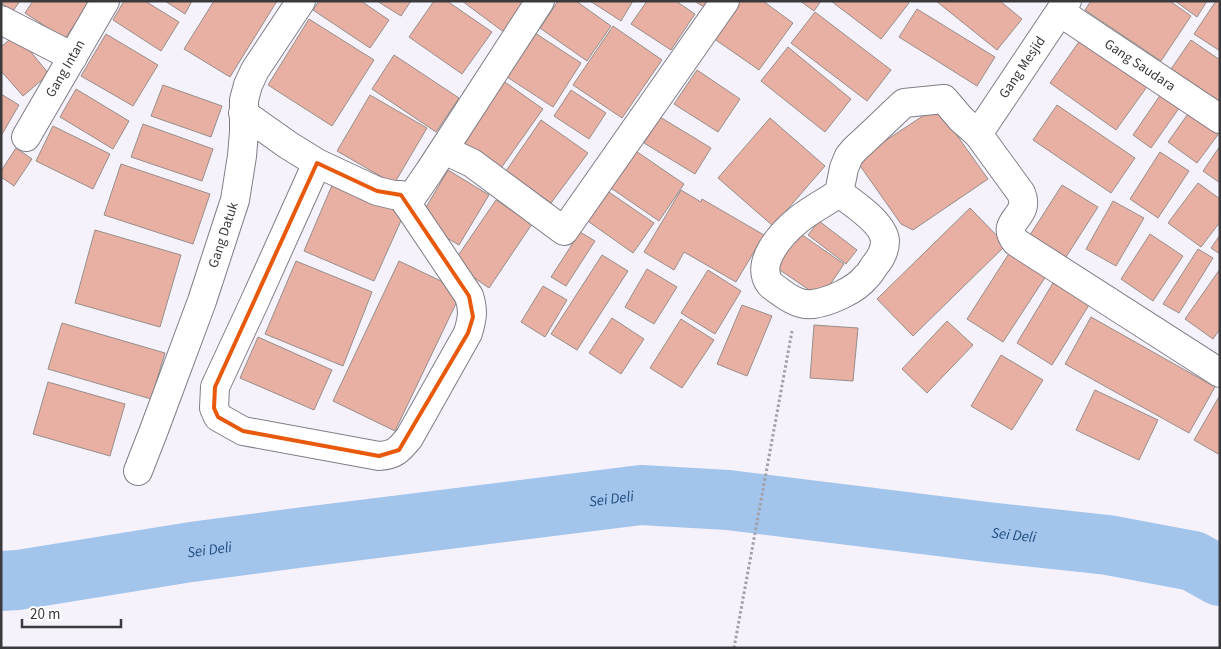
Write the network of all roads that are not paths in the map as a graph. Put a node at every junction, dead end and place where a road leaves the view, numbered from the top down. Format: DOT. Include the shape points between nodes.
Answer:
graph roads {
  1 [pos="106,1"];
  2 [pos="301,1"];
  3 [pos="540,1"];
  4 [pos="725,1"];
  5 [pos="1064,7"];
  6 [pos="1,20"];
  7 [pos="73,57"];
  8 [pos="243,113"];
  9 [pos="1220,118"];
  10 [pos="978,134"];
  11 [pos="26,137"];
  12 [pos="444,150"];
  13 [pos="317,163"];
  14 [pos="839,193"];
  15 [pos="407,204"];
  16 [pos="1220,373"];
  17 [pos="138,470"];
  1 -- 7 [label="street, Gang Intan"];
  2 -- 8 [label="street, Gang Datuk" via="255,70 248,85"];
  3 -- 12 [label="street"];
  4 -- 12 [label="street" via="564,231 472,163"];
  5 -- 9 [label="street, Gang Saudara"];
  5 -- 10 [label="street, Gang Mesjid"];
  6 -- 7 [label="street"];
  7 -- 11 [label="street, Gang Intan"];
  8 -- 13 [label="street"];
  8 -- 17 [label="street, Gang Datuk" via="242,156 235,200 202,301"];
  10 -- 14 [label="street" via="944,99 904,103 849,156"];
  10 -- 16 [label="street" via="1023,198 1023,208 1010,229 1016,242"];
  12 -- 15 [label="street"];
  13 -- 15 [label="street" via="377,190 401,195"];
  13 -- 15 [label="street" via="215,387 214,408 218,417 243,431 379,456 391,455 409,438 468,333 473,317 470,296"];
  14 -- 14 [label="street" via="798,220 776,243 766,260 765,271 770,284 797,303 811,305 850,290 865,279 882,256 885,240 880,228 862,209"];
}
